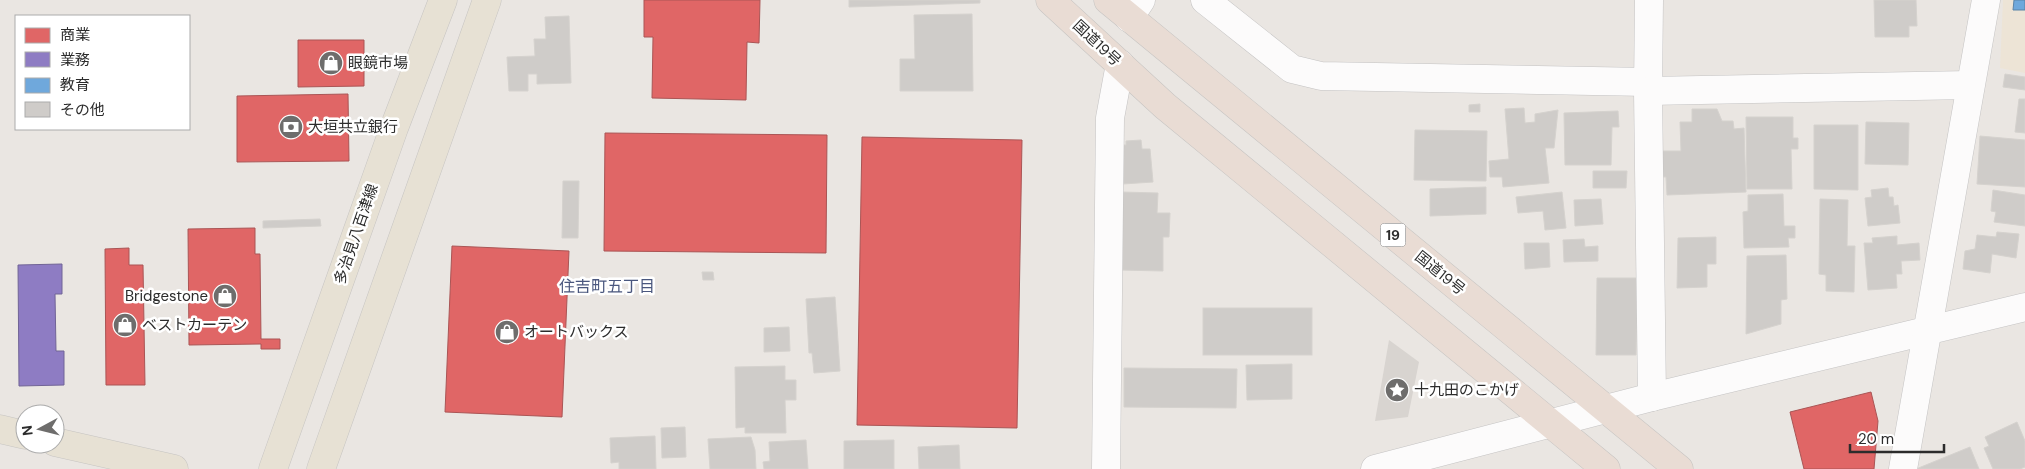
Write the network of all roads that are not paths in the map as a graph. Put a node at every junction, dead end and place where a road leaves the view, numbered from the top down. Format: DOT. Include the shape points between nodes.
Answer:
graph roads {
  1 [pos="443,0"];
  2 [pos="487,0"];
  3 [pos="1050,0"];
  4 [pos="1108,0"];
  5 [pos="1205,0"];
  6 [pos="1650,0"];
  7 [pos="1986,0"];
  8 [pos="1135,9"];
  9 [pos="1120,64"];
  10 [pos="1970,85"];
  11 [pos="1648,86"];
  12 [pos="2025,307"];
  13 [pos="1929,330"];
  14 [pos="1652,397"];
  15 [pos="1606,409"];
  16 [pos="1551,424"];
  17 [pos="0,429"];
  18 [pos="15,433"];
  19 [pos="65,444"];
  20 [pos="174,469"];
  21 [pos="273,469"];
  22 [pos="321,469"];
  23 [pos="1106,469"];
  24 [pos="1375,469"];
  25 [pos="1606,469"];
  26 [pos="1679,469"];
  27 [pos="1903,469"];
  1 -- 21 [label="main road, 多治見八百津線"];
  2 -- 22 [label="main road"];
  3 -- 9 [label="highway, 国道19号"];
  4 -- 8 [label="highway, 国道19号 / 19"];
  5 -- 11 [label="street" via="1292,69 1320,76"];
  6 -- 11 [label="street"];
  7 -- 10 [label="street"];
  8 -- 15 [label="highway, 国道19号 / 19"];
  9 -- 16 [label="highway, 国道19号" via="1165,106"];
  9 -- 23 [label="street" via="1110,118"];
  10 -- 11 [label="street"];
  10 -- 13 [label="street"];
  11 -- 14 [label="street"];
  12 -- 13 [label="street"];
  13 -- 14 [label="street"];
  13 -- 27 [label="street"];
  14 -- 15 [label="street"];
  15 -- 16 [label="street"];
  15 -- 26 [label="highway, 国道19号 / 19"];
  16 -- 24 [label="street"];
  16 -- 25 [label="highway, 国道19号"];
  17 -- 18 [label="main road"];
  19 -- 20 [label="main road"];
}
